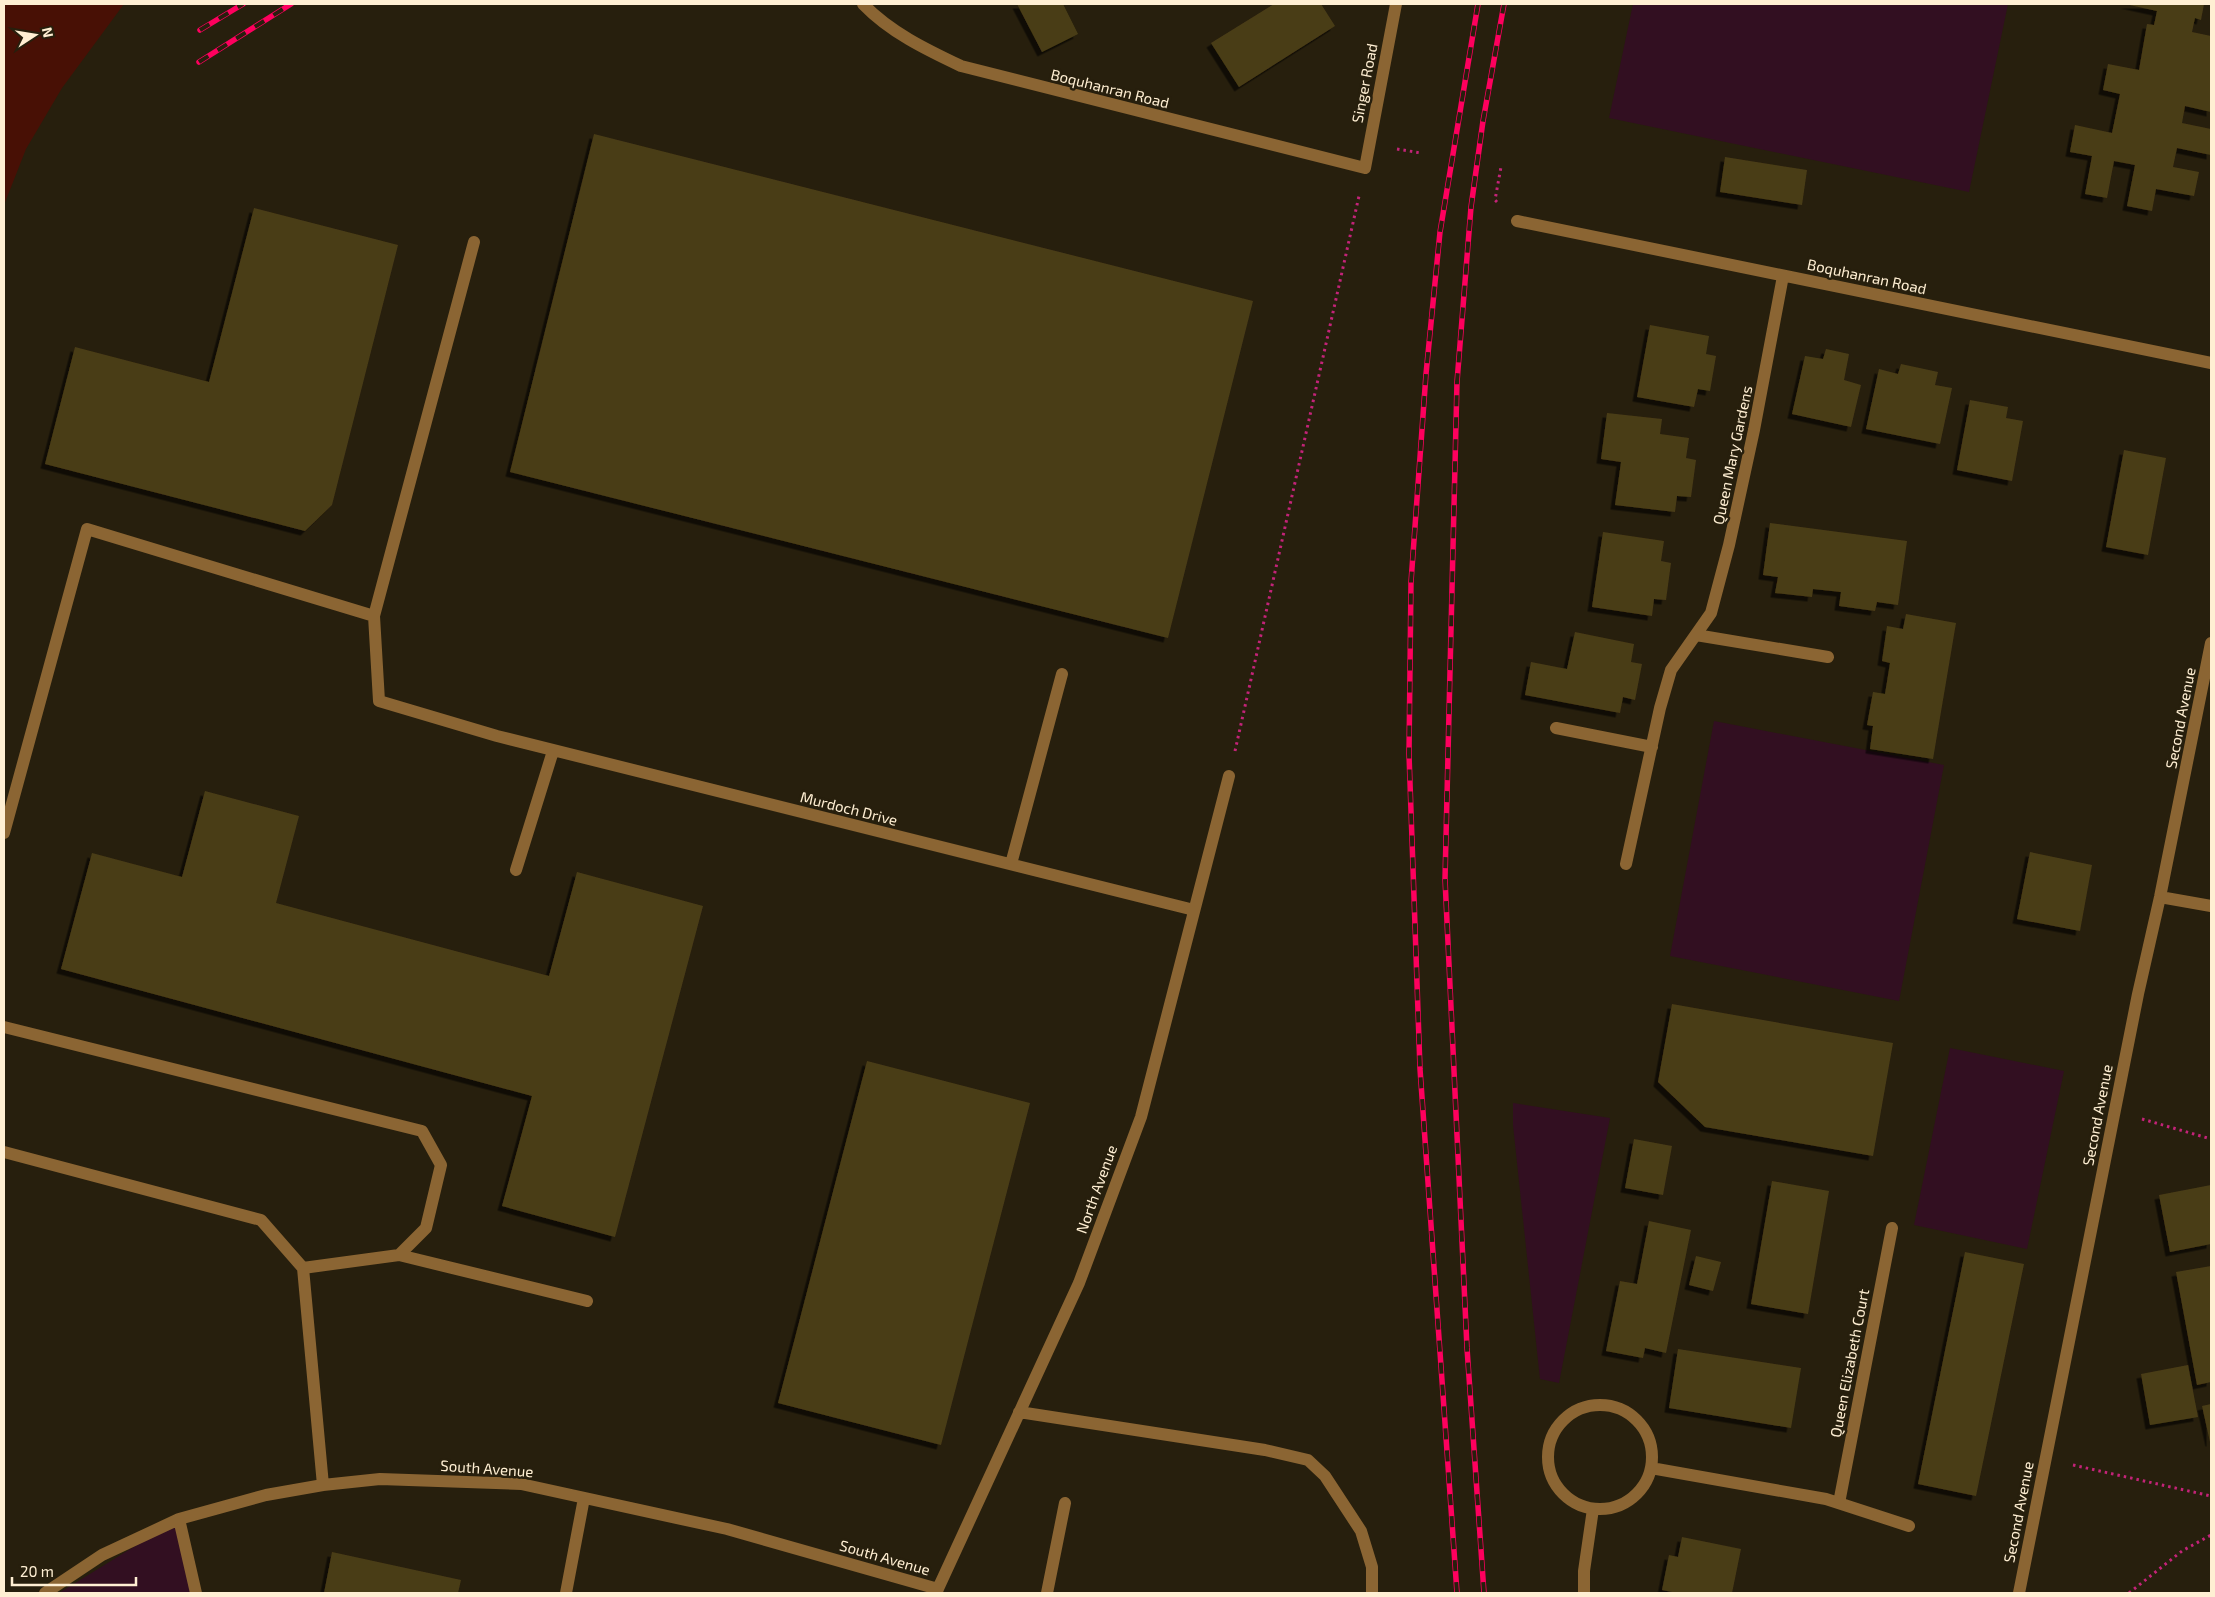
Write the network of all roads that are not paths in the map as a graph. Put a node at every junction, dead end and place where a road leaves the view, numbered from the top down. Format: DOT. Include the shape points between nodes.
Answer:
graph roads {
  1 [pos="863,4"];
  2 [pos="1396,4"];
  3 [pos="1365,168"];
  4 [pos="1517,221"];
  5 [pos="474,242"];
  6 [pos="1783,276"];
  7 [pos="2211,363"];
  8 [pos="374,616"];
  9 [pos="1696,635"];
  10 [pos="2211,644"];
  11 [pos="1828,657"];
  12 [pos="1062,674"];
  13 [pos="1556,728"];
  14 [pos="1652,747"];
  15 [pos="553,750"];
  16 [pos="1229,776"];
  17 [pos="4,833"];
  18 [pos="1011,864"];
  19 [pos="1626,864"];
  20 [pos="516,870"];
  21 [pos="2160,897"];
  22 [pos="2211,906"];
  23 [pos="1194,910"];
  24 [pos="4,1027"];
  25 [pos="4,1152"];
  26 [pos="1892,1228"];
  27 [pos="399,1255"];
  28 [pos="303,1268"];
  29 [pos="587,1301"];
  30 [pos="1019,1412"];
  31 [pos="1651,1468"];
  32 [pos="323,1485"];
  33 [pos="584,1498"];
  34 [pos="1066,1503"];
  35 [pos="1839,1503"];
  36 [pos="1593,1510"];
  37 [pos="179,1519"];
  38 [pos="1909,1526"];
  39 [pos="937,1591"];
  40 [pos="45,1593"];
  41 [pos="196,1593"];
  42 [pos="566,1593"];
  43 [pos="1046,1593"];
  44 [pos="1372,1593"];
  45 [pos="1584,1593"];
  46 [pos="2019,1593"];
  1 -- 3 [label="street, Boquhanran Road" via="917,46 961,66"];
  2 -- 3 [label="street, Singer Road"];
  4 -- 6 [label="street, Boquhanran Road"];
  5 -- 8 [label="street"];
  6 -- 7 [label="street, Boquhanran Road"];
  6 -- 9 [label="street, Queen Mary Gardens" via="1729,546 1711,613"];
  8 -- 15 [label="street, Murdoch Drive" via="379,701"];
  8 -- 17 [label="street" via="87,529"];
  9 -- 11 [label="street"];
  9 -- 14 [label="street, Queen Mary Gardens" via="1671,670"];
  10 -- 21 [label="street, Second Avenue"];
  12 -- 18 [label="street"];
  13 -- 14 [label="street"];
  14 -- 19 [label="street, Queen Mary Gardens"];
  15 -- 18 [label="street, Murdoch Drive"];
  15 -- 20 [label="street"];
  16 -- 23 [label="street, North Avenue"];
  18 -- 23 [label="street, Murdoch Drive"];
  21 -- 22 [label="street"];
  21 -- 46 [label="street, Second Avenue"];
  23 -- 30 [label="street, North Avenue" via="1140,1117 1079,1283"];
  24 -- 27 [label="street" via="422,1131 441,1165 426,1228"];
  25 -- 28 [label="street" via="261,1220"];
  26 -- 35 [label="street, Queen Elizabeth Court"];
  27 -- 28 [label="street"];
  27 -- 29 [label="street"];
  28 -- 32 [label="street"];
  30 -- 39 [label="street, North Avenue"];
  30 -- 44 [label="street" via="1265,1450 1308,1460 1325,1476 1362,1531 1372,1567"];
  31 -- 35 [label="street"];
  31 -- 36 [label="street" via="1644,1486 1625,1503"];
  31 -- 36 [label="street" via="1651,1446 1637,1419 1619,1407 1592,1404 1573,1411 1558,1424 1548,1443 1547,1464 1550,1476 1565,1497"];
  32 -- 33 [label="street, South Avenue" via="380,1479 521,1484"];
  32 -- 37 [label="street, South Avenue" via="266,1495"];
  33 -- 39 [label="street, South Avenue" via="728,1529"];
  33 -- 42 [label="street"];
  34 -- 43 [label="street"];
  35 -- 38 [label="street"];
  36 -- 45 [label="street"];
  37 -- 40 [label="street, South Avenue" via="102,1555"];
  37 -- 41 [label="street"];
}
